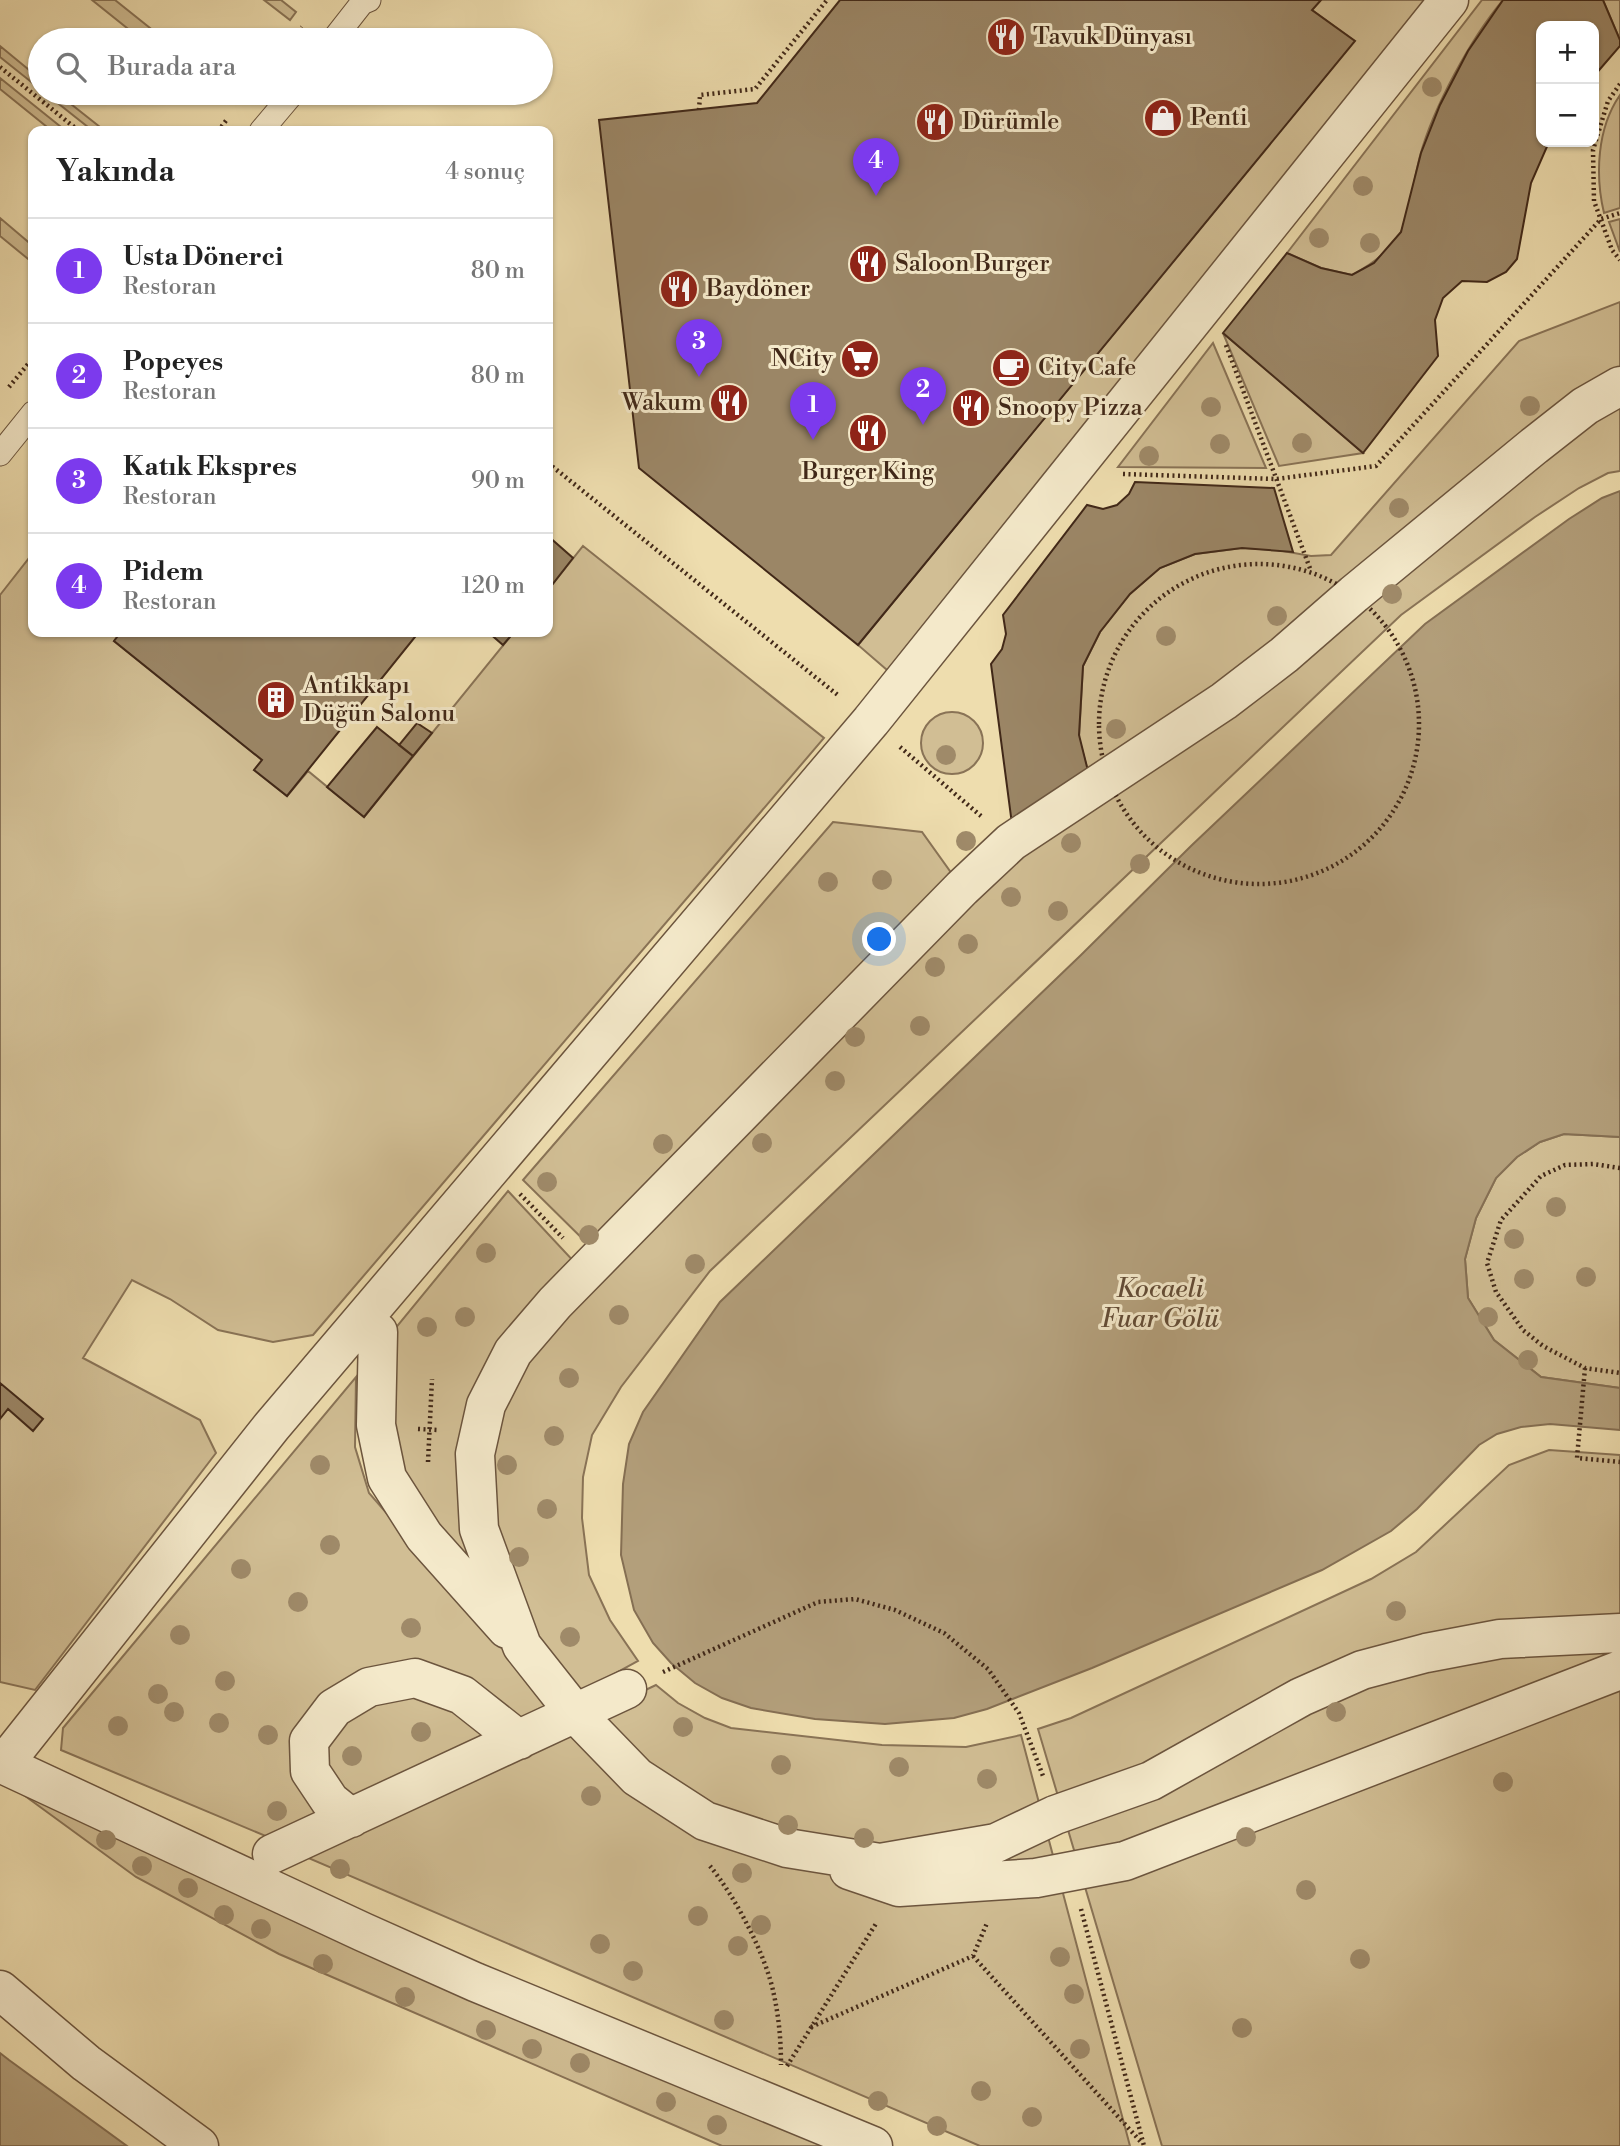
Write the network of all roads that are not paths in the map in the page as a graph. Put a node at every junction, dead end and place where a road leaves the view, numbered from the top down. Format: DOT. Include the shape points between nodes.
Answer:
graph roads {
  1 [pos="369,0"];
  2 [pos="1449,0"];
  3 [pos="342,28"];
  4 [pos="283,105"];
  5 [pos="265,126"];
  6 [pos="1620,386"];
  7 [pos="28,419"];
  8 [pos="0,454"];
  9 [pos="379,1332"];
  10 [pos="1620,1633"];
  11 [pos="522,1646"];
  12 [pos="1620,1670"];
  13 [pos="627,1689"];
  14 [pos="575,1713"];
  15 [pos="519,1740"];
  16 [pos="1,1764"];
  17 [pos="351,1818"];
  18 [pos="787,1848"];
  19 [pos="272,1854"];
  20 [pos="0,1990"];
  21 [pos="199,2146"];
  22 [pos="873,2146"];
  1 -- 3 [label="lane"];
  2 -- 16 [label="street" via="870,721 272,1426"];
  4 -- 5 [label="lane"];
  6 -- 11 [label="street" via="1585,406 1534,446 1224,701 1011,842 555,1303 513,1352 486,1405 475,1454 479,1529"];
  7 -- 8 [label="lane"];
  9 -- 11 [label="street" via="376,1425 387,1478 424,1536"];
  10 -- 18 [label="street" via="1500,1639 1362,1670 1301,1697 1151,1781 1051,1802 996,1843 880,1863"];
  11 -- 14 [label="street"];
  12 -- 18 [label="street" via="1125,1861 1036,1878 899,1887"];
  13 -- 14 [label="street"];
  14 -- 15 [label="street"];
  14 -- 18 [label="street" via="637,1777 705,1821"];
  15 -- 17 [label="street"];
  15 -- 17 [label="street" via="462,1695 415,1678 369,1687 334,1708 309,1741 310,1771 330,1801"];
  16 -- 22 [label="street" via="475,1982"];
  17 -- 19 [label="street"];
  20 -- 21 [label="street" via="86,2063"];
}
